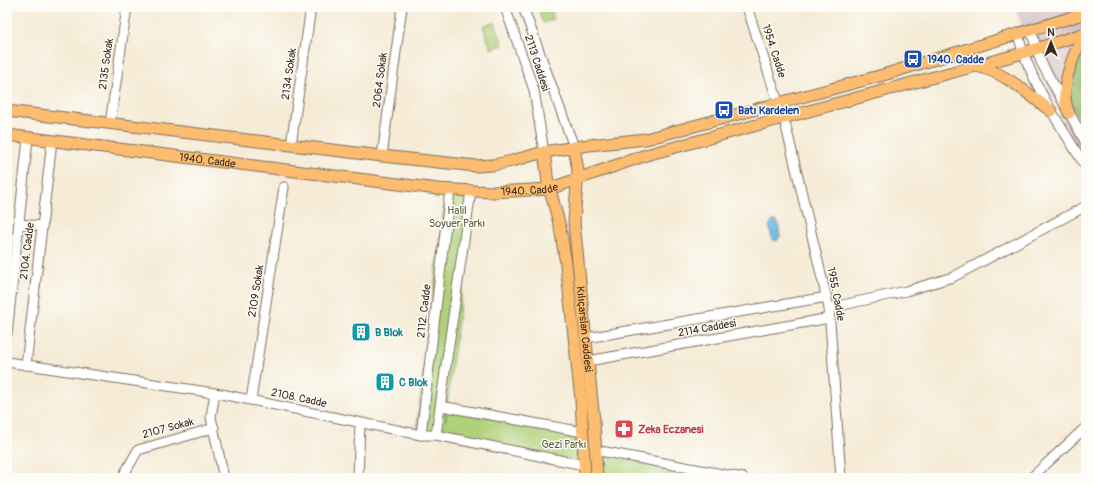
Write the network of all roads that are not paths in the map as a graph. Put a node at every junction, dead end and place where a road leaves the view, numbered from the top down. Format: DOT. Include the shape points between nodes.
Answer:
graph roads {
  1 [pos="127,7"];
  2 [pos="311,7"];
  3 [pos="402,7"];
  4 [pos="505,7"];
  5 [pos="524,7"];
  6 [pos="747,7"];
  7 [pos="1086,13"];
  8 [pos="1031,31"];
  9 [pos="1086,34"];
  10 [pos="1018,35"];
  11 [pos="1036,48"];
  12 [pos="1022,53"];
  13 [pos="975,66"];
  14 [pos="778,102"];
  15 [pos="7,111"];
  16 [pos="1051,111"];
  17 [pos="1069,113"];
  18 [pos="784,118"];
  19 [pos="110,124"];
  20 [pos="7,135"];
  21 [pos="28,138"];
  22 [pos="52,141"];
  23 [pos="1086,142"];
  24 [pos="291,145"];
  25 [pos="574,147"];
  26 [pos="544,152"];
  27 [pos="382,156"];
  28 [pos="1086,167"];
  29 [pos="578,180"];
  30 [pos="284,187"];
  31 [pos="549,189"];
  32 [pos="450,190"];
  33 [pos="472,191"];
  34 [pos="1086,206"];
  35 [pos="19,224"];
  36 [pos="42,226"];
  37 [pos="826,297"];
  38 [pos="829,308"];
  39 [pos="830,318"];
  40 [pos="7,334"];
  41 [pos="586,338"];
  42 [pos="588,361"];
  43 [pos="7,362"];
  44 [pos="26,365"];
  45 [pos="215,393"];
  46 [pos="251,400"];
  47 [pos="441,406"];
  48 [pos="360,423"];
  49 [pos="214,428"];
  50 [pos="1086,428"];
  51 [pos="583,432"];
  52 [pos="421,435"];
  53 [pos="436,435"];
  54 [pos="596,450"];
  55 [pos="584,465"];
  56 [pos="122,478"];
  57 [pos="224,478"];
  58 [pos="358,478"];
  59 [pos="585,478"];
  60 [pos="597,478"];
  61 [pos="743,478"];
  62 [pos="841,478"];
  63 [pos="1031,478"];
  1 -- 19 [label="street, 2135 Sokak"];
  2 -- 24 [label="street, 2134 Sokak"];
  3 -- 27 [label="street, 2064 Sokak"];
  4 -- 26 [label="street, 2113 Caddesi" via="534,90"];
  5 -- 25 [label="street, 2113 Caddesi"];
  6 -- 14 [label="street, 1954. Cadde"];
  7 -- 8 [label="main road"];
  8 -- 10 [label="main road"];
  8 -- 11 [label="street"];
  9 -- 11 [label="main road, 1940. Cadde"];
  9 -- 17 [label="main road" via="1075,52 1066,84 1065,99"];
  10 -- 12 [label="street"];
  10 -- 14 [label="main road" via="858,82"];
  11 -- 12 [label="main road, 1940. Cadde"];
  11 -- 17 [label="street"];
  12 -- 13 [label="main road, 1940. Cadde"];
  12 -- 16 [label="street"];
  13 -- 16 [label="main road" via="990,69"];
  13 -- 18 [label="main road, 1940. Cadde"];
  14 -- 25 [label="main road" via="646,139"];
  15 -- 19 [label="main road"];
  16 -- 28 [label="street"];
  17 -- 23 [label="street"];
  18 -- 29 [label="main road, 1940. Cadde" via="646,155"];
  18 -- 37 [label="street, 1955. Cadde"];
  19 -- 24 [label="main road"];
  20 -- 21 [label="main road, 1940. Cadde"];
  21 -- 22 [label="main road, 1940. Cadde"];
  21 -- 35 [label="street, 2104. Cadde"];
  22 -- 32 [label="main road, 1940. Cadde"];
  22 -- 36 [label="street, 2104. Cadde"];
  24 -- 27 [label="main road"];
  25 -- 26 [label="main road"];
  25 -- 29 [label="main road, Kılıçarslan Caddesi"];
  26 -- 27 [label="main road" via="493,165 476,166"];
  26 -- 31 [label="main road, Kılıçarslan Caddesi"];
  29 -- 31 [label="main road, 1940. Cadde"];
  29 -- 41 [label="main road, Kılıçarslan Caddesi" via="574,222"];
  30 -- 46 [label="street, 2109 Sokak"];
  31 -- 33 [label="main road, 1940. Cadde" via="514,192"];
  31 -- 51 [label="main road, Kılıçarslan Caddesi" via="560,227 566,264"];
  32 -- 33 [label="main road, 1940. Cadde"];
  32 -- 52 [label="street, 2112. Cadde"];
  33 -- 47 [label="street"];
  34 -- 38 [label="street" via="953,277 906,291"];
  35 -- 36 [label="street"];
  35 -- 40 [label="street, 2104. Cadde"];
  36 -- 44 [label="street, 2104. Cadde"];
  37 -- 38 [label="street, 1955. Cadde"];
  37 -- 41 [label="street, 2114 Caddesi"];
  38 -- 39 [label="street, 1955. Cadde"];
  39 -- 42 [label="street, 2114 Caddesi"];
  39 -- 62 [label="street, 1955. Cadde"];
  41 -- 42 [label="main road, Kılıçarslan Caddesi"];
  42 -- 54 [label="main road, Kılıçarslan Caddesi"];
  43 -- 44 [label="street, 2108. Cadde"];
  44 -- 45 [label="street, 2108. Cadde"];
  45 -- 46 [label="street, 2108. Cadde"];
  45 -- 49 [label="street" via="211,416"];
  46 -- 48 [label="street, 2108. Cadde"];
  47 -- 51 [label="street"];
  47 -- 53 [label="street"];
  48 -- 52 [label="street, 2108. Cadde"];
  48 -- 58 [label="street"];
  49 -- 56 [label="street, 2107 Sokak" via="138,450"];
  49 -- 57 [label="street"];
  50 -- 63 [label="street"];
  51 -- 55 [label="main road, Kılıçarslan Caddesi"];
  52 -- 53 [label="street, 2108. Cadde"];
  53 -- 55 [label="street, 2108. Cadde"];
  54 -- 60 [label="main road, Kılıçarslan Caddesi"];
  54 -- 61 [label="street"];
  55 -- 59 [label="main road, Kılıçarslan Caddesi"];
}
